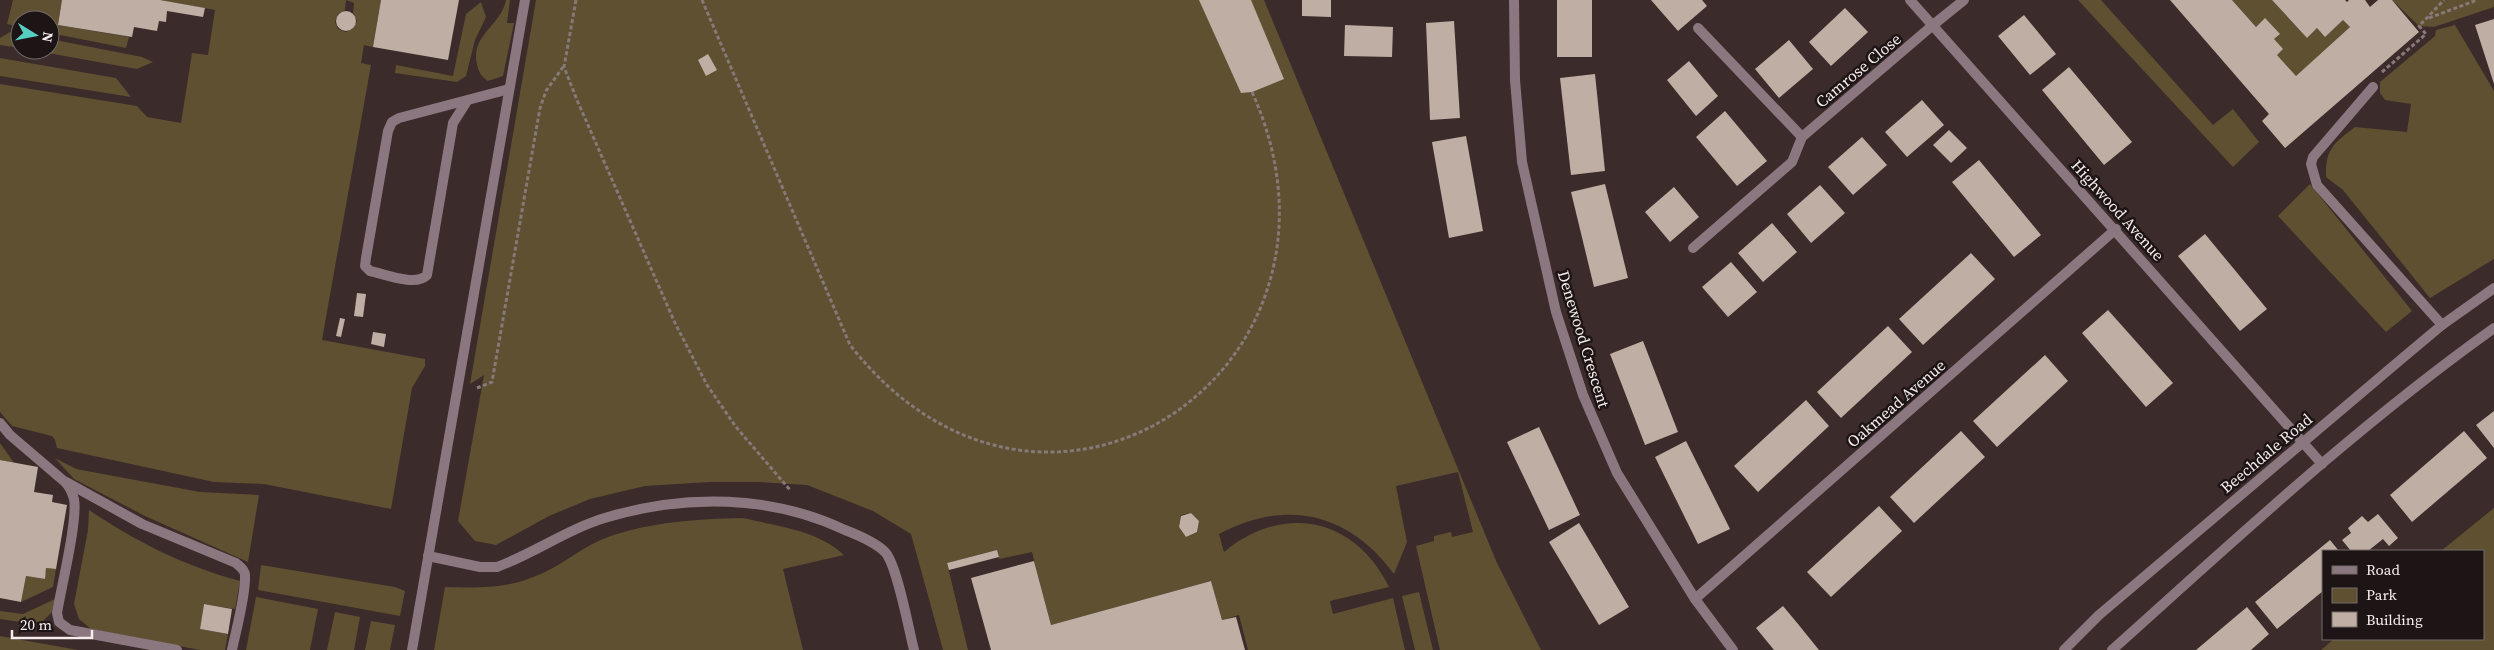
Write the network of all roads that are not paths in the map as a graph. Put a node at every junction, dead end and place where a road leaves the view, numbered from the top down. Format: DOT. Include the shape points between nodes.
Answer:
graph roads {
  1 [pos="525,0"];
  2 [pos="1514,0"];
  3 [pos="1910,0"];
  4 [pos="1964,0"];
  5 [pos="1933,25"];
  6 [pos="1698,28"];
  7 [pos="2373,87"];
  8 [pos="509,89"];
  9 [pos="467,101"];
  10 [pos="1802,138"];
  11 [pos="2116,229"];
  12 [pos="1693,248"];
  13 [pos="2494,288"];
  14 [pos="2442,325"];
  15 [pos="2494,328"];
  16 [pos="0,423"];
  17 [pos="2302,442"];
  18 [pos="2322,464"];
  19 [pos="65,482"];
  20 [pos="428,556"];
  21 [pos="1695,599"];
  22 [pos="176,650"];
  23 [pos="232,650"];
  24 [pos="412,650"];
  25 [pos="914,650"];
  26 [pos="1733,650"];
  27 [pos="2064,650"];
  28 [pos="2112,650"];
  1 -- 8 [label="street"];
  2 -- 21 [label="street, Denewood Crescent" via="1515,80 1522,162 1556,312 1583,395 1617,473"];
  3 -- 5 [label="street, Highwood Avenue"];
  4 -- 5 [label="street, Camrose Close"];
  5 -- 10 [label="street, Camrose Close"];
  5 -- 11 [label="street, Highwood Avenue"];
  6 -- 10 [label="street"];
  7 -- 14 [label="street" via="2313,157 2311,164 2318,185"];
  8 -- 9 [label="street"];
  8 -- 20 [label="street"];
  9 -- 9 [label="street" via="452,123 428,275 416,281 370,271 366,258 389,126 399,118"];
  10 -- 12 [label="street, Camrose Close" via="1792,162"];
  11 -- 17 [label="street, Highwood Avenue"];
  11 -- 21 [label="street, Oakmead Avenue"];
  13 -- 14 [label="street, Beechdale Road"];
  14 -- 17 [label="street, Beechdale Road"];
  15 -- 18 [label="street" via="2442,365"];
  16 -- 19 [label="street"];
  17 -- 18 [label="street, Highwood Avenue"];
  17 -- 27 [label="street, Beechdale Road" via="2099,614"];
  18 -- 28 [label="street"];
  19 -- 22 [label="street" via="74,500 57,613 59,622 70,630"];
  19 -- 23 [label="street" via="142,524 242,568 244,588"];
  20 -- 24 [label="street"];
  20 -- 25 [label="street" via="480,567 497,567 592,523 651,506 711,500 748,502 824,520 886,552 893,567"];
  21 -- 26 [label="street, Denewood Crescent"];
}
